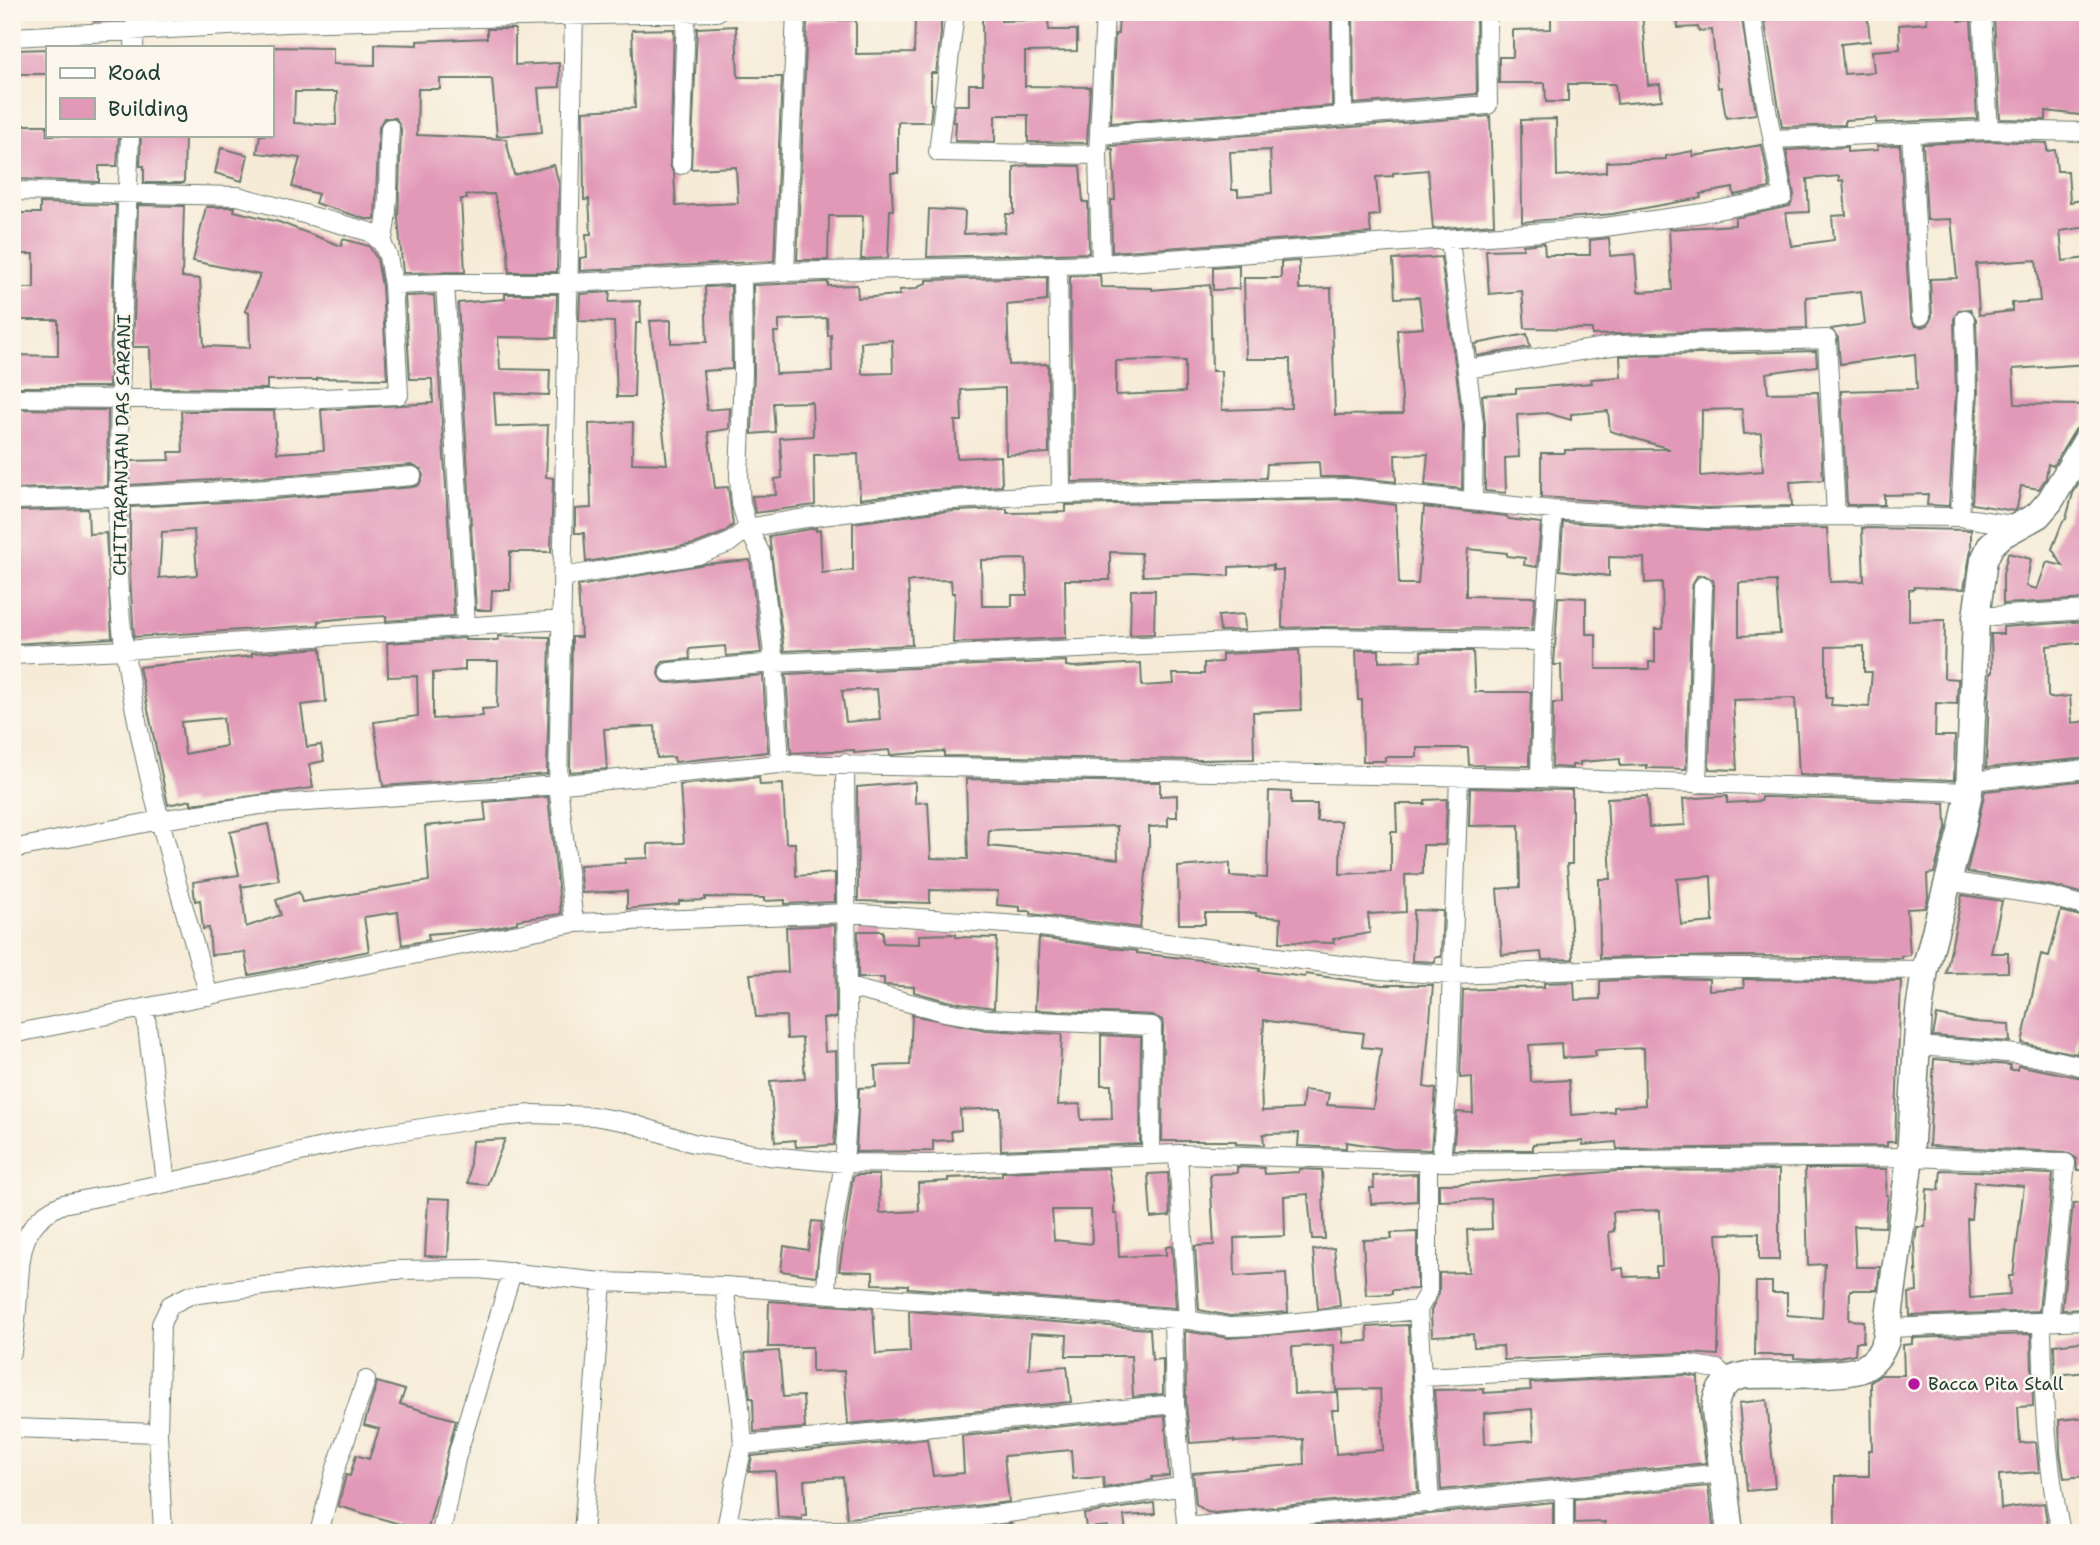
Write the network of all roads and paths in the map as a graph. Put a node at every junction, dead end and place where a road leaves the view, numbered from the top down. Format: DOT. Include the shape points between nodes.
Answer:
graph roads {
  1 [pos="136,12"];
  2 [pos="717,12"];
  3 [pos="796,12"];
  4 [pos="955,12"];
  5 [pos="1105,12"];
  6 [pos="1342,12"];
  7 [pos="1487,12"];
  8 [pos="1752,12"];
  9 [pos="1982,12"];
  10 [pos="686,13"];
  11 [pos="574,15"];
  12 [pos="12,37"];
  13 [pos="134,40"];
  14 [pos="1343,116"];
  15 [pos="390,128"];
  16 [pos="1989,130"];
  17 [pos="2088,132"];
  18 [pos="1911,133"];
  19 [pos="1099,135"];
  20 [pos="130,136"];
  21 [pos="1774,139"];
  22 [pos="1098,155"];
  23 [pos="681,165"];
  24 [pos="12,191"];
  25 [pos="128,192"];
  26 [pos="1450,241"];
  27 [pos="382,243"];
  28 [pos="1101,264"];
  29 [pos="1058,265"];
  30 [pos="785,272"];
  31 [pos="742,274"];
  32 [pos="570,282"];
  33 [pos="445,283"];
  34 [pos="393,285"];
  35 [pos="1921,316"];
  36 [pos="1965,319"];
  37 [pos="1467,369"];
  38 [pos="12,398"];
  39 [pos="120,399"];
  40 [pos="2088,438"];
  41 [pos="412,477"];
  42 [pos="1060,494"];
  43 [pos="118,497"];
  44 [pos="12,500"];
  45 [pos="1473,501"];
  46 [pos="1553,510"];
  47 [pos="1836,516"];
  48 [pos="1960,517"];
  49 [pos="2018,526"];
  50 [pos="748,528"];
  51 [pos="562,577"];
  52 [pos="1703,586"];
  53 [pos="2088,610"];
  54 [pos="1976,617"];
  55 [pos="561,620"];
  56 [pos="466,625"];
  57 [pos="1543,641"];
  58 [pos="125,650"];
  59 [pos="12,655"];
  60 [pos="774,663"];
  61 [pos="669,672"];
  62 [pos="845,763"];
  63 [pos="780,764"];
  64 [pos="2088,769"];
  65 [pos="1459,777"];
  66 [pos="1541,778"];
  67 [pos="1697,784"];
  68 [pos="558,785"];
  69 [pos="1969,787"];
  70 [pos="160,820"];
  71 [pos="12,849"];
  72 [pos="1947,881"];
  73 [pos="2088,907"];
  74 [pos="848,913"];
  75 [pos="574,923"];
  76 [pos="1925,970"];
  77 [pos="1452,975"];
  78 [pos="848,987"];
  79 [pos="209,996"];
  80 [pos="145,1009"];
  81 [pos="12,1034"];
  82 [pos="1916,1046"];
  83 [pos="2088,1068"];
  84 [pos="1178,1154"];
  85 [pos="1151,1155"];
  86 [pos="1910,1157"];
  87 [pos="1434,1161"];
  88 [pos="844,1163"];
  89 [pos="166,1183"];
  90 [pos="16,1261"];
  91 [pos="512,1272"];
  92 [pos="602,1282"];
  93 [pos="724,1286"];
  94 [pos="826,1293"];
  95 [pos="1418,1310"];
  96 [pos="1180,1319"];
  97 [pos="2088,1320"];
  98 [pos="2046,1322"];
  99 [pos="1889,1328"];
  100 [pos="12,1350"];
  101 [pos="1422,1377"];
  102 [pos="366,1380"];
  103 [pos="1730,1380"];
  104 [pos="1175,1404"];
  105 [pos="12,1428"];
  106 [pos="158,1433"];
  107 [pos="743,1445"];
  108 [pos="1723,1473"];
  109 [pos="1183,1486"];
  110 [pos="1564,1490"];
  111 [pos="1430,1504"];
  112 [pos="726,1528"];
  113 [pos="1186,1530"];
  114 [pos="163,1533"];
  115 [pos="319,1533"];
  116 [pos="440,1533"];
  117 [pos="583,1533"];
  118 [pos="1564,1533"];
  119 [pos="1730,1533"];
  120 [pos="2061,1533"];
  1 -- 13 [label="street"];
  2 -- 10 [label="street"];
  3 -- 30 [label="street"];
  4 -- 22 [label="street" via="938,152"];
  5 -- 19 [label="street"];
  6 -- 14 [label="street"];
  7 -- 14 [label="street" via="1488,105"];
  8 -- 21 [label="street" via="1756,62"];
  9 -- 16 [label="street"];
  10 -- 11 [label="street"];
  10 -- 23 [label="street"];
  11 -- 13 [label="street" via="287,23"];
  11 -- 32 [label="street"];
  12 -- 13 [label="street"];
  14 -- 19 [label="street"];
  15 -- 27 [label="street" via="388,213"];
  16 -- 17 [label="street"];
  16 -- 18 [label="street"];
  18 -- 21 [label="street"];
  18 -- 35 [label="street"];
  19 -- 22 [label="street"];
  20 -- 25 [label="street, CHITTARANJAN DAS SARANI"];
  21 -- 26 [label="street" via="1783,197 1598,228"];
  22 -- 28 [label="street"];
  24 -- 25 [label="street"];
  25 -- 27 [label="street" via="238,195 362,229"];
  25 -- 39 [label="street, CHITTARANJAN DAS SARANI"];
  26 -- 28 [label="street"];
  26 -- 37 [label="street"];
  27 -- 34 [label="street"];
  28 -- 29 [label="street"];
  29 -- 30 [label="street"];
  29 -- 42 [label="street"];
  30 -- 31 [label="street"];
  31 -- 32 [label="street"];
  31 -- 50 [label="street" via="739,476"];
  32 -- 33 [label="street"];
  32 -- 51 [label="street"];
  33 -- 34 [label="street"];
  33 -- 56 [label="street"];
  34 -- 39 [label="street" via="399,395"];
  36 -- 48 [label="street" via="1967,392"];
  37 -- 45 [label="street" via="1474,425"];
  37 -- 47 [label="street" via="1618,345 1827,339"];
  38 -- 39 [label="street"];
  39 -- 43 [label="street, CHITTARANJAN DAS SARANI"];
  40 -- 49 [label="street" via="2050,501 2038,515"];
  41 -- 43 [label="street"];
  42 -- 45 [label="street" via="1349,488"];
  42 -- 50 [label="street" via="934,501"];
  43 -- 44 [label="street"];
  43 -- 58 [label="street, CHITTARANJAN DAS SARANI"];
  45 -- 46 [label="street"];
  46 -- 47 [label="street" via="1708,519"];
  46 -- 57 [label="street"];
  47 -- 48 [label="street"];
  48 -- 49 [label="street"];
  49 -- 54 [label="street" via="1991,545 1984,560"];
  50 -- 51 [label="street" via="729,543 698,555"];
  50 -- 60 [label="street" via="761,554"];
  51 -- 55 [label="street"];
  52 -- 67 [label="street"];
  53 -- 54 [label="street"];
  54 -- 69 [label="street"];
  55 -- 56 [label="street"];
  55 -- 68 [label="street"];
  56 -- 58 [label="street"];
  57 -- 60 [label="street" via="1317,638"];
  57 -- 66 [label="street"];
  58 -- 59 [label="street"];
  58 -- 70 [label="street, CHITTARANJAN DAS SARANI"];
  60 -- 61 [label="street"];
  60 -- 63 [label="street"];
  62 -- 63 [label="street"];
  62 -- 65 [label="street"];
  62 -- 74 [label="street"];
  63 -- 68 [label="street"];
  64 -- 69 [label="street"];
  65 -- 66 [label="street"];
  65 -- 77 [label="street"];
  66 -- 67 [label="street"];
  67 -- 69 [label="street"];
  68 -- 70 [label="street" via="259,805"];
  68 -- 75 [label="street"];
  69 -- 72 [label="street"];
  70 -- 71 [label="street"];
  70 -- 79 [label="street, CHITTARANJAN DAS SARANI"];
  72 -- 73 [label="street"];
  72 -- 76 [label="street"];
  74 -- 75 [label="street"];
  74 -- 77 [label="street" via="1033,926"];
  74 -- 78 [label="street"];
  75 -- 79 [label="street"];
  76 -- 77 [label="street" via="1667,967"];
  76 -- 82 [label="street"];
  77 -- 87 [label="street" via="1448,1082"];
  78 -- 85 [label="street" via="988,1019 1152,1026"];
  78 -- 88 [label="street"];
  79 -- 80 [label="street"];
  80 -- 81 [label="street"];
  80 -- 89 [label="street"];
  82 -- 83 [label="street" via="2004,1052"];
  82 -- 86 [label="street"];
  84 -- 85 [label="street"];
  84 -- 87 [label="street"];
  84 -- 96 [label="street"];
  85 -- 88 [label="street"];
  86 -- 87 [label="street"];
  86 -- 98 [label="street" via="2066,1163"];
  86 -- 99 [label="street"];
  87 -- 95 [label="street" via="1428,1292"];
  88 -- 89 [label="street" via="693,1143 593,1116 531,1114 366,1137"];
  88 -- 94 [label="street" via="833,1214"];
  89 -- 90 [label="street" via="55,1208 33,1225"];
  90 -- 100 [label="street"];
  91 -- 92 [label="street"];
  91 -- 106 [label="street" via="394,1270 183,1297 170,1305 161,1324"];
  91 -- 116 [label="street" via="459,1447"];
  92 -- 93 [label="street"];
  92 -- 117 [label="street"];
  93 -- 94 [label="street"];
  93 -- 107 [label="street"];
  94 -- 96 [label="street"];
  95 -- 96 [label="street" via="1258,1326"];
  95 -- 101 [label="street"];
  96 -- 104 [label="street"];
  97 -- 98 [label="street"];
  98 -- 99 [label="street"];
  98 -- 120 [label="street" via="2046,1434"];
  99 -- 103 [label="street" via="1878,1357 1862,1369 1746,1375"];
  101 -- 103 [label="street" via="1687,1364 1717,1369"];
  101 -- 111 [label="street"];
  102 -- 115 [label="street"];
  103 -- 108 [label="street" via="1716,1401"];
  104 -- 107 [label="street"];
  104 -- 109 [label="street"];
  105 -- 106 [label="street"];
  106 -- 114 [label="street"];
  107 -- 112 [label="street"];
  108 -- 110 [label="street"];
  108 -- 119 [label="street"];
  109 -- 112 [label="street" via="930,1524 805,1530"];
  109 -- 113 [label="street"];
  110 -- 111 [label="street"];
  110 -- 118 [label="street"];
  111 -- 113 [label="street"];
}
